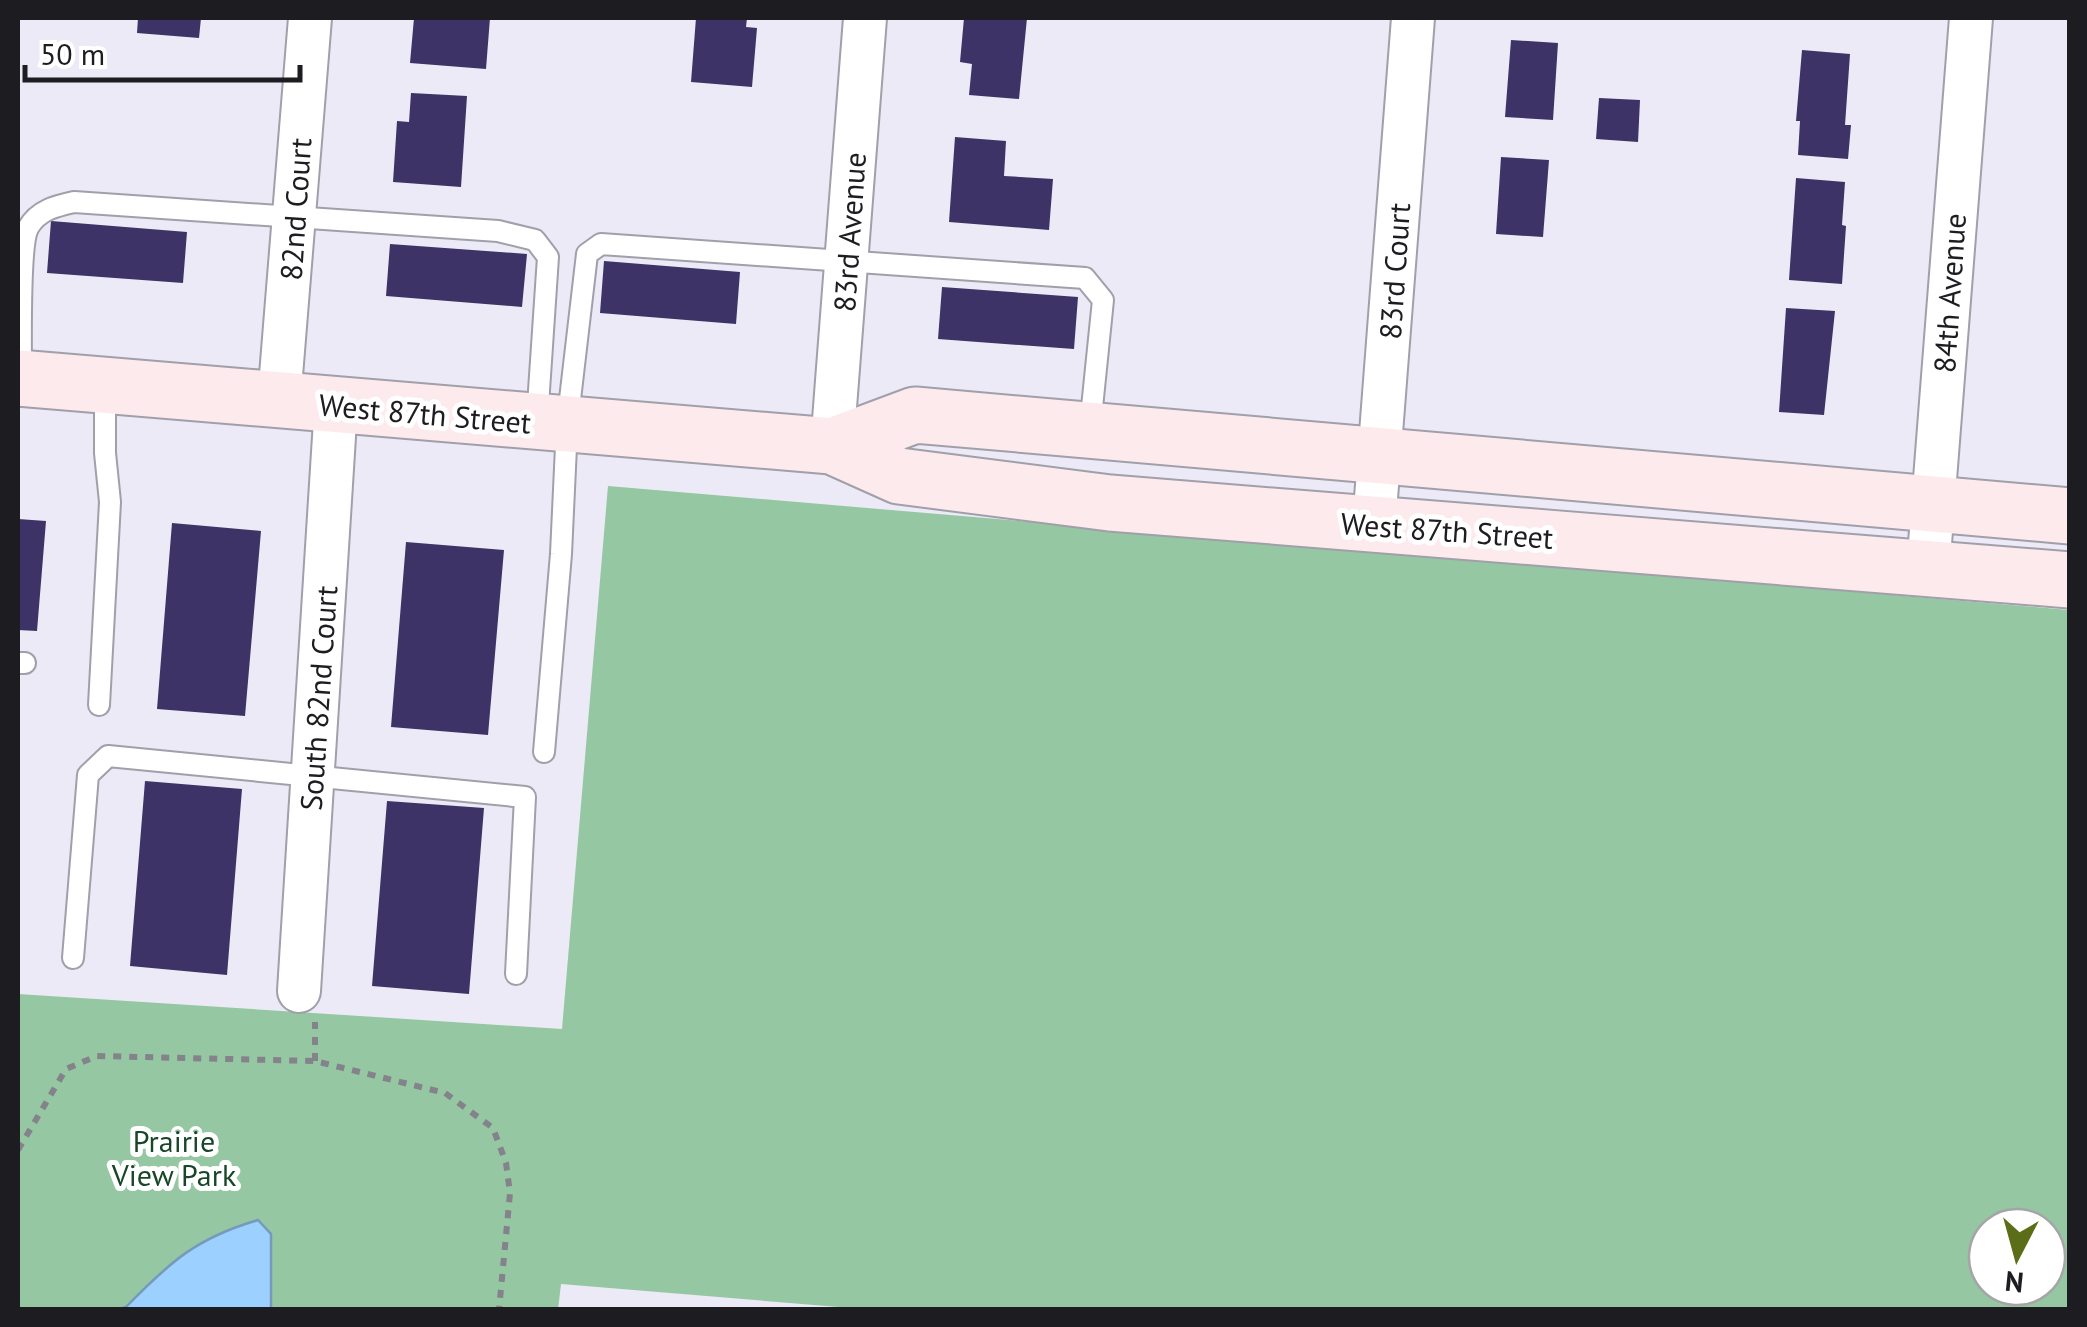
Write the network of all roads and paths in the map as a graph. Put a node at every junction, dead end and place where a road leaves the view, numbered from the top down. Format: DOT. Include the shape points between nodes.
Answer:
graph roads {
  1 [pos="310,18"];
  2 [pos="865,18"];
  3 [pos="1413,18"];
  4 [pos="1970,18"];
  5 [pos="294,216"];
  6 [pos="847,261"];
  7 [pos="19,379"];
  8 [pos="106,386"];
  9 [pos="279,400"];
  10 [pos="336,405"];
  11 [pos="552,423"];
  12 [pos="1089,431"];
  13 [pos="832,446"];
  14 [pos="1380,457"];
  15 [pos="1933,505"];
  16 [pos="2070,516"];
  17 [pos="1374,524"];
  18 [pos="1928,569"];
  19 [pos="2070,580"];
  20 [pos="98,705"];
  21 [pos="544,752"];
  22 [pos="313,774"];
  23 [pos="73,958"];
  24 [pos="516,974"];
  25 [pos="299,991"];
  26 [pos="18,1150"];
  27 [pos="499,1310"];
  1 -- 5 [label="street, 82nd Court"];
  2 -- 6 [label="street, 83rd Avenue"];
  3 -- 14 [label="street, 83rd Court"];
  4 -- 15 [label="street, 84th Avenue"];
  5 -- 7 [label="lane" via="74,202 46,209 28,229"];
  5 -- 9 [label="street, 82nd Court"];
  5 -- 11 [label="lane" via="498,230 534,240 548,256"];
  6 -- 11 [label="lane" via="601,244 587,254"];
  6 -- 12 [label="lane" via="1085,278 1103,300"];
  6 -- 13 [label="street, 83rd Avenue"];
  7 -- 8 [label="main road, West 87th Street"];
  8 -- 9 [label="main road, West 87th Street"];
  8 -- 20 [label="lane" via="110,502"];
  9 -- 10 [label="main road, West 87th Street"];
  10 -- 11 [label="main road, West 87th Street"];
  10 -- 22 [label="street, South 82nd Court"];
  11 -- 13 [label="main road, West 87th Street"];
  11 -- 21 [label="lane" via="561,554"];
  12 -- 13 [label="main road, West 87th Street" via="915,415"];
  12 -- 14 [label="main road, West 87th Street"];
  13 -- 17 [label="main road, West 87th Street" via="899,476 1110,503"];
  14 -- 15 [label="main road, West 87th Street"];
  14 -- 17 [label="street, 83rd Court"];
  15 -- 16 [label="main road, West 87th Street"];
  15 -- 18 [label="street, 84th Avenue"];
  17 -- 18 [label="main road, West 87th Street"];
  18 -- 19 [label="main road, West 87th Street"];
  22 -- 23 [label="lane" via="108,756 88,775"];
  22 -- 24 [label="lane" via="524,796"];
  22 -- 25 [label="street, South 82nd Court"];
  26 -- 27 [label="path" via="66,1069 97,1056 315,1061 445,1093 494,1128 506,1163 510,1193"];
}
